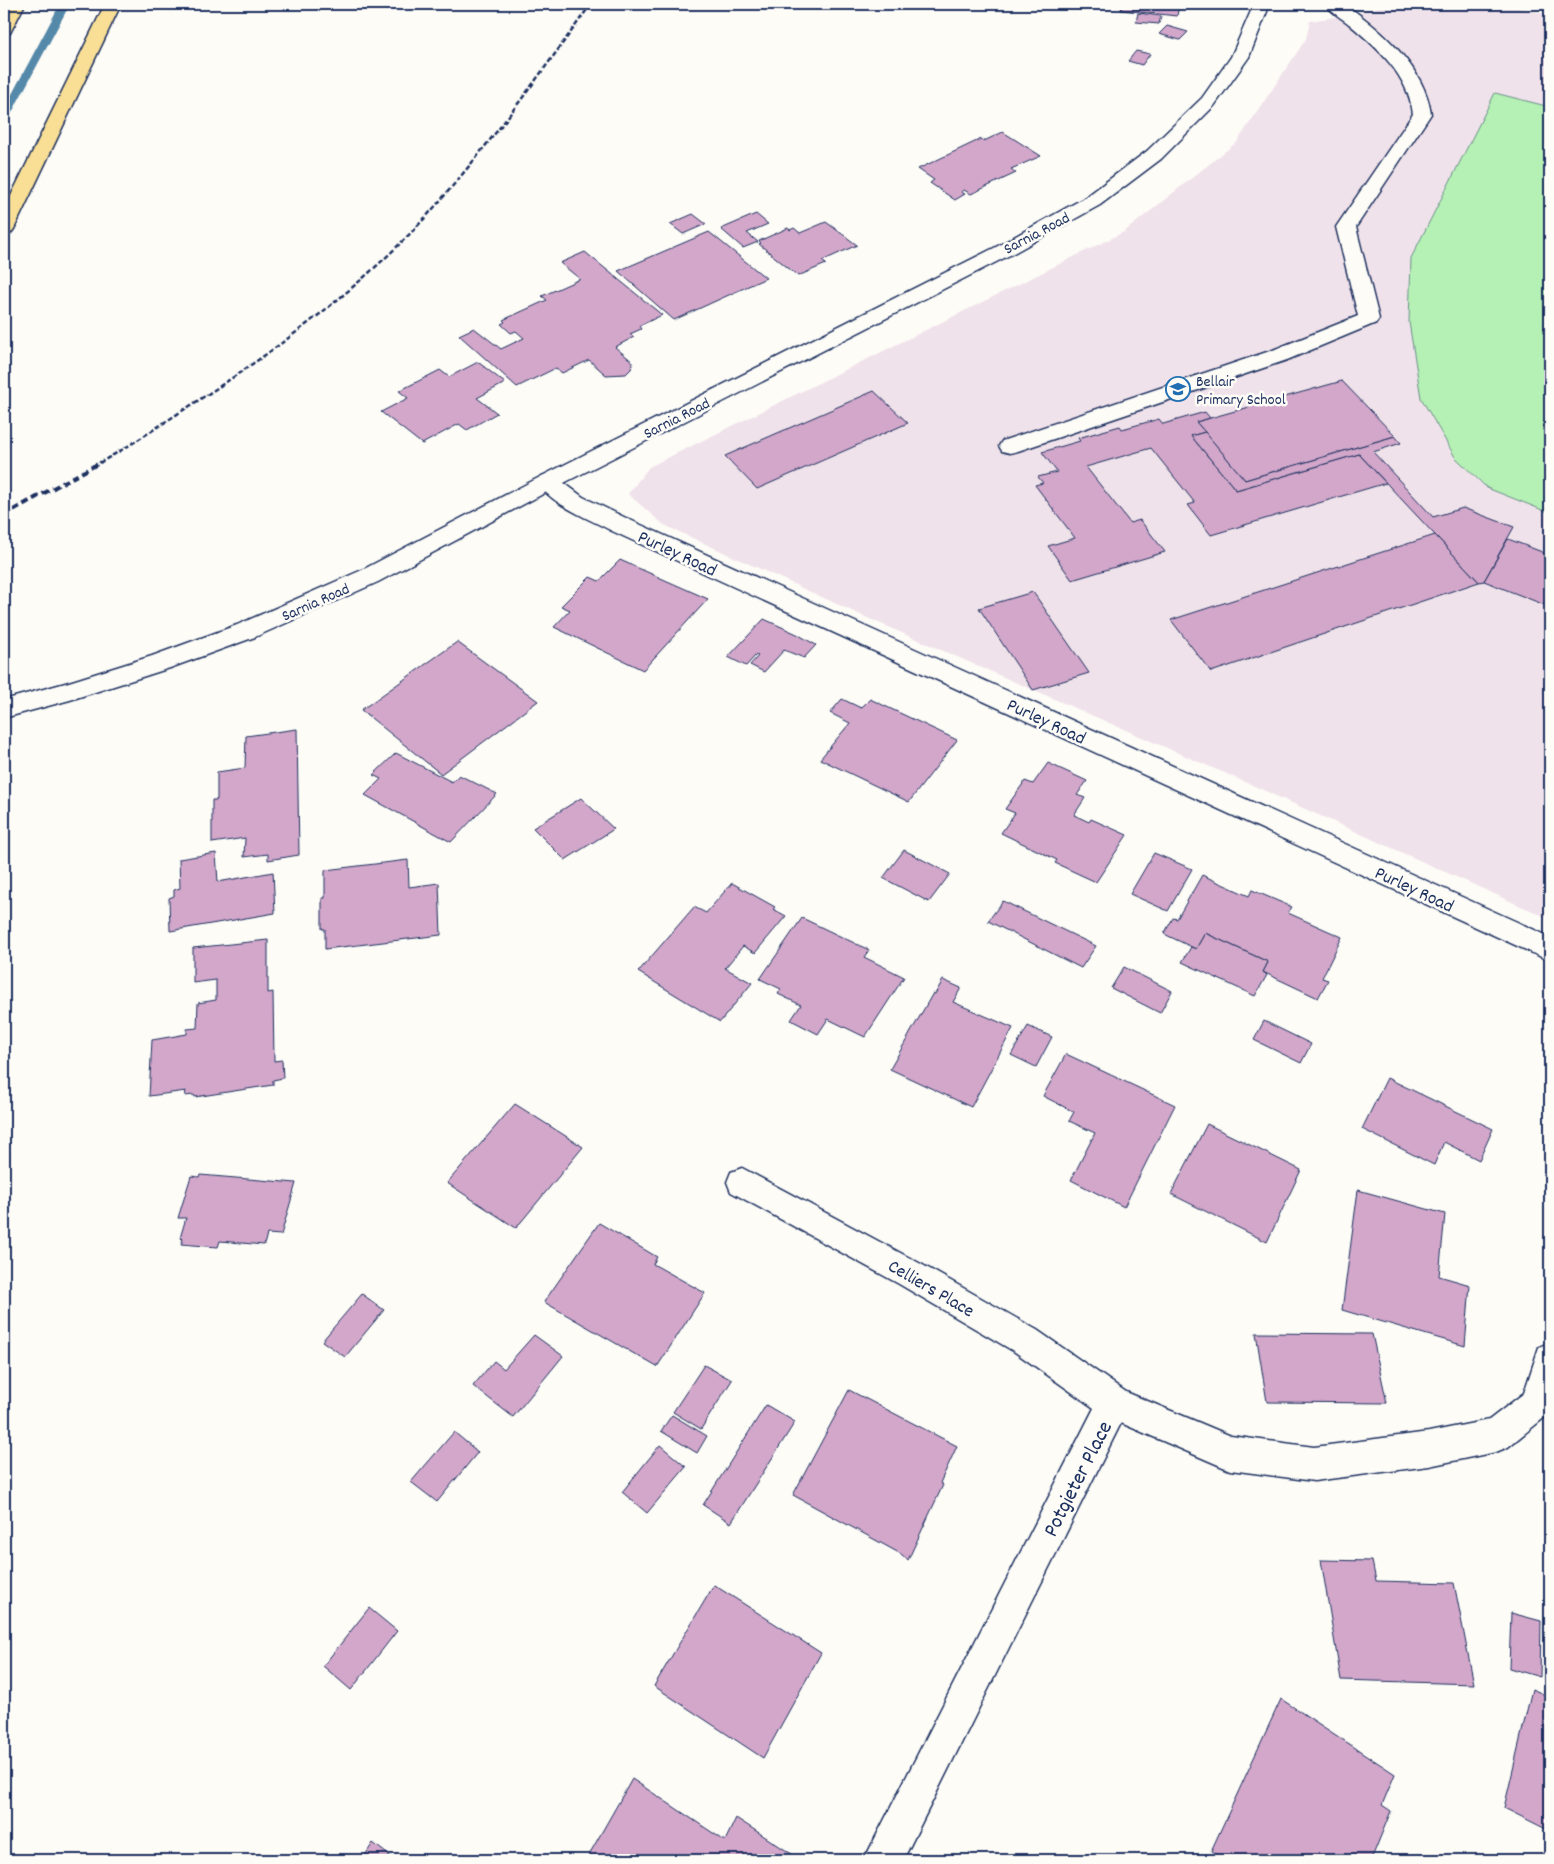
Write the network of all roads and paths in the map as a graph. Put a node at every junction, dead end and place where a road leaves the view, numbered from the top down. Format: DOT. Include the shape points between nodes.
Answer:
graph roads {
  1 [pos="17,4"];
  2 [pos="113,4"];
  3 [pos="1262,4"];
  4 [pos="1334,4"];
  5 [pos="4,29"];
  6 [pos="4,229"];
  7 [pos="1010,446"];
  8 [pos="548,482"];
  9 [pos="4,709"];
  10 [pos="1550,950"];
  11 [pos="742,1182"];
  12 [pos="1550,1358"];
  13 [pos="1114,1403"];
  14 [pos="883,1860"];
  1 -- 5 [label="highway"];
  2 -- 6 [label="highway"];
  3 -- 8 [label="street, Sarnia Road" via="1240,56 1208,102 1154,155 1093,201"];
  4 -- 7 [label="street" via="1383,46 1404,69 1417,91 1422,114 1346,227 1369,318 1280,355"];
  8 -- 9 [label="street, Sarnia Road" via="370,576 255,627 161,662"];
  8 -- 10 [label="street, Purley Road" via="575,502 620,525"];
  11 -- 13 [label="street, Celliers Place" via="1026,1340"];
  12 -- 13 [label="street, Potgieter Place" via="1538,1403 1496,1435 1429,1449 1314,1464 1230,1453"];
  13 -- 14 [label="street, Potgieter Place"];
}
